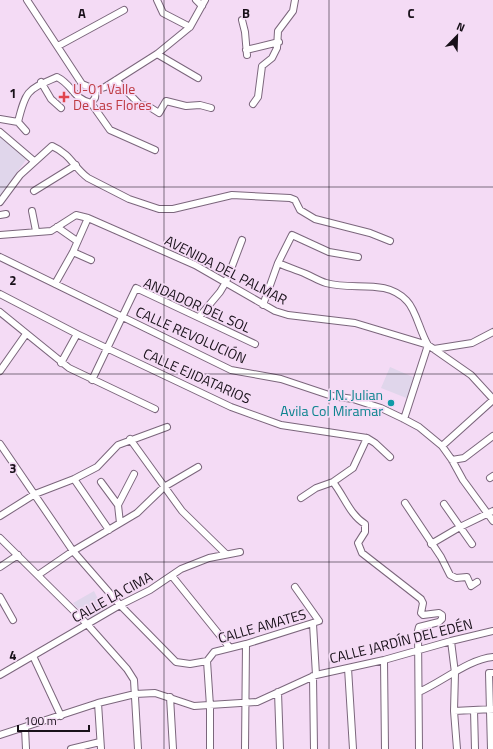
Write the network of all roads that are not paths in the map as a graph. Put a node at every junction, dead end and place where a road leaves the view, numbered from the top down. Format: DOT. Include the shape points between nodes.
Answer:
graph roads {
  1 [pos="27,0"];
  2 [pos="157,0"];
  3 [pos="196,0"];
  4 [pos="295,0"];
  5 [pos="203,3"];
  6 [pos="124,10"];
  7 [pos="242,20"];
  8 [pos="190,27"];
  9 [pos="278,42"];
  10 [pos="58,46"];
  11 [pos="157,54"];
  12 [pos="78,78"];
  13 [pos="198,78"];
  14 [pos="116,80"];
  15 [pos="41,82"];
  16 [pos="68,85"];
  17 [pos="96,90"];
  18 [pos="91,103"];
  19 [pos="253,104"];
  20 [pos="61,108"];
  21 [pos="211,108"];
  22 [pos="0,119"];
  23 [pos="18,122"];
  24 [pos="26,131"];
  25 [pos="0,132"];
  26 [pos="155,150"];
  27 [pos="34,161"];
  28 [pos="76,165"];
  29 [pos="34,191"];
  30 [pos="0,202"];
  31 [pos="32,211"];
  32 [pos="88,218"];
  33 [pos="57,227"];
  34 [pos="36,231"];
  35 [pos="0,235"];
  36 [pos="242,240"];
  37 [pos="77,241"];
  38 [pos="390,241"];
  39 [pos="74,252"];
  40 [pos="0,257"];
  41 [pos="358,257"];
  42 [pos="91,260"];
  43 [pos="278,264"];
  44 [pos="226,282"];
  45 [pos="55,284"];
  46 [pos="0,294"];
  47 [pos="263,305"];
  48 [pos="0,312"];
  49 [pos="121,317"];
  50 [pos="199,317"];
  51 [pos="493,332"];
  52 [pos="26,334"];
  53 [pos="77,334"];
  54 [pos="255,344"];
  55 [pos="428,345"];
  56 [pos="107,348"];
  57 [pos="434,349"];
  58 [pos="62,362"];
  59 [pos="0,371"];
  60 [pos="92,380"];
  61 [pos="493,399"];
  62 [pos="155,409"];
  63 [pos="404,419"];
  64 [pos="167,427"];
  65 [pos="493,436"];
  66 [pos="367,438"];
  67 [pos="130,439"];
  68 [pos="0,444"];
  69 [pos="442,446"];
  70 [pos="390,457"];
  71 [pos="452,460"];
  72 [pos="198,467"];
  73 [pos="134,474"];
  74 [pos="74,479"];
  75 [pos="101,482"];
  76 [pos="333,482"];
  77 [pos="164,487"];
  78 [pos="35,494"];
  79 [pos="301,498"];
  80 [pos="405,503"];
  81 [pos="444,504"];
  82 [pos="118,505"];
  83 [pos="491,512"];
  84 [pos="0,516"];
  85 [pos="493,521"];
  86 [pos="120,523"];
  87 [pos="460,526"];
  88 [pos="109,530"];
  89 [pos="0,538"];
  90 [pos="431,544"];
  91 [pos="472,544"];
  92 [pos="73,551"];
  93 [pos="240,552"];
  94 [pos="226,554"];
  95 [pos="18,555"];
  96 [pos="0,567"];
  97 [pos="38,575"];
  98 [pos="172,576"];
  99 [pos="477,582"];
  100 [pos="295,587"];
  101 [pos="0,597"];
  102 [pos="120,605"];
  103 [pos="13,620"];
  104 [pos="87,624"];
  105 [pos="313,624"];
  106 [pos="493,631"];
  107 [pos="451,641"];
  108 [pos="246,644"];
  109 [pos="230,648"];
  110 [pos="420,649"];
  111 [pos="33,656"];
  112 [pos="493,657"];
  113 [pos="384,660"];
  114 [pos="206,661"];
  115 [pos="348,668"];
  116 [pos="493,672"];
  117 [pos="455,673"];
  118 [pos="0,675"];
  119 [pos="314,676"];
  120 [pos="278,692"];
  121 [pos="419,692"];
  122 [pos="135,694"];
  123 [pos="170,697"];
  124 [pos="246,702"];
  125 [pos="98,703"];
  126 [pos="210,706"];
  127 [pos="491,709"];
  128 [pos="454,710"];
  129 [pos="474,710"];
  130 [pos="60,716"];
  131 [pos="25,728"];
  132 [pos="0,735"];
  133 [pos="100,742"];
  134 [pos="26,749"];
  135 [pos="71,749"];
  136 [pos="101,749"];
  137 [pos="138,749"];
  138 [pos="173,749"];
  139 [pos="210,749"];
  140 [pos="245,749"];
  141 [pos="280,749"];
  142 [pos="314,749"];
  143 [pos="353,749"];
  144 [pos="385,749"];
  145 [pos="419,749"];
  146 [pos="457,749"];
  147 [pos="475,749"];
  148 [pos="491,749"];
  1 -- 10 [label="street"];
  2 -- 8 [label="street" via="163,13"];
  3 -- 5 [label="street"];
  4 -- 9 [label="street" via="293,11 278,31"];
  5 -- 8 [label="street"];
  6 -- 10 [label="street"];
  7 -- 9 [label="street" via="247,52"];
  8 -- 11 [label="street"];
  9 -- 19 [label="street" via="272,58 262,66 258,97"];
  10 -- 12 [label="street"];
  11 -- 13 [label="street"];
  11 -- 14 [label="street"];
  12 -- 16 [label="street"];
  12 -- 17 [label="street" via="82,84"];
  14 -- 17 [label="street"];
  14 -- 21 [label="street" via="140,105 148,106 159,113 166,101"];
  15 -- 16 [label="street" via="57,77"];
  15 -- 20 [label="street" via="51,99"];
  15 -- 23 [label="street" via="33,87 26,98"];
  16 -- 18 [label="street" via="79,99"];
  17 -- 18 [label="street"];
  18 -- 26 [label="street" via="110,130"];
  22 -- 23 [label="street"];
  23 -- 24 [label="street"];
  25 -- 27 [label="street"];
  27 -- 28 [label="street" via="52,146 68,155"];
  27 -- 30 [label="street"];
  28 -- 29 [label="street"];
  28 -- 38 [label="street" via="88,178 128,199 159,209 173,209 232,195 290,198 295,200 300,210 315,219 370,233"];
  31 -- 34 [label="street"];
  32 -- 33 [label="street, AVENIDA DEL PALMAR" via="76,215"];
  32 -- 37 [label="street"];
  32 -- 44 [label="street, AVENIDA DEL PALMAR" via="195,265"];
  33 -- 34 [label="street" via="51,231"];
  33 -- 37 [label="street"];
  34 -- 35 [label="street"];
  36 -- 44 [label="street"];
  37 -- 39 [label="street"];
  39 -- 42 [label="street"];
  39 -- 45 [label="street"];
  40 -- 45 [label="street, CALLE REVOLUCIÓN"];
  41 -- 43 [label="street" via="330,252 292,235"];
  43 -- 47 [label="street"];
  43 -- 55 [label="street" via="326,283 382,287 396,293 412,306"];
  44 -- 47 [label="street, AVENIDA DEL PALMAR"];
  44 -- 50 [label="street"];
  45 -- 49 [label="street, CALLE REVOLUCIÓN"];
  46 -- 53 [label="street, CALLE EJIDATARIOS"];
  47 -- 55 [label="street, AVENIDA DEL PALMAR" via="288,315 355,324"];
  48 -- 52 [label="street"];
  49 -- 50 [label="street, ANDADOR DEL SOL" via="136,288"];
  49 -- 56 [label="street"];
  49 -- 63 [label="street, CALLE REVOLUCIÓN" via="231,370 281,379 332,396 353,399"];
  50 -- 54 [label="street, ANDADOR DEL SOL"];
  51 -- 57 [label="street" via="472,343"];
  52 -- 58 [label="street"];
  52 -- 59 [label="street"];
  53 -- 56 [label="street, CALLE EJIDATARIOS"];
  53 -- 58 [label="street"];
  55 -- 57 [label="street, AVENIDA DEL PALMAR"];
  55 -- 63 [label="street"];
  56 -- 60 [label="street"];
  56 -- 66 [label="street, CALLE EJIDATARIOS" via="231,407 281,425"];
  57 -- 61 [label="street, AVENIDA DEL PALMAR" via="471,375"];
  58 -- 60 [label="street"];
  60 -- 62 [label="street"];
  61 -- 69 [label="street"];
  63 -- 69 [label="street, CALLE REVOLUCIÓN" via="419,427"];
  64 -- 67 [label="street"];
  65 -- 71 [label="street" via="464,458"];
  66 -- 70 [label="street, CALLE EJIDATARIOS"];
  66 -- 76 [label="street" via="353,468"];
  67 -- 74 [label="street" via="118,445 97,466"];
  67 -- 77 [label="street"];
  68 -- 78 [label="street"];
  69 -- 71 [label="street, CALLE REVOLUCIÓN"];
  71 -- 83 [label="street, CALLE REVOLUCIÓN" via="462,480"];
  72 -- 77 [label="street"];
  73 -- 82 [label="street"];
  74 -- 78 [label="street"];
  74 -- 88 [label="street"];
  75 -- 82 [label="street"];
  76 -- 79 [label="street" via="316,488"];
  76 -- 110 [label="street" via="346,498 353,513 365,524 365,532 358,543 362,553 421,599 421,614 442,615 442,619 419,627"];
  77 -- 86 [label="street" via="141,510"];
  77 -- 94 [label="street" via="182,511"];
  78 -- 84 [label="street"];
  78 -- 92 [label="street"];
  80 -- 90 [label="street"];
  81 -- 87 [label="street"];
  82 -- 86 [label="street"];
  83 -- 85 [label="street, CALLE REVOLUCIÓN"];
  83 -- 87 [label="street"];
  86 -- 88 [label="street"];
  87 -- 90 [label="street"];
  87 -- 91 [label="street"];
  88 -- 92 [label="street"];
  89 -- 95 [label="street"];
  90 -- 99 [label="street" via="450,575"];
  92 -- 97 [label="street"];
  92 -- 102 [label="street"];
  93 -- 94 [label="street, CALLE LA CIMA"];
  94 -- 98 [label="street, CALLE LA CIMA" via="191,565"];
  95 -- 96 [label="street"];
  95 -- 97 [label="street"];
  97 -- 104 [label="street"];
  98 -- 102 [label="street, CALLE LA CIMA"];
  98 -- 109 [label="street"];
  100 -- 105 [label="street, CALLE AMATES" via="319,621"];
  101 -- 103 [label="street"];
  102 -- 104 [label="street, CALLE LA CIMA"];
  102 -- 114 [label="street" via="176,662 190,664"];
  104 -- 111 [label="street, CALLE LA CIMA"];
  104 -- 122 [label="street" via="127,669 134,680"];
  105 -- 108 [label="street, CALLE AMATES"];
  105 -- 119 [label="street"];
  106 -- 107 [label="street, CALLE JARDÍN DEL EDÉN"];
  107 -- 110 [label="street, CALLE JARDÍN DEL EDÉN"];
  107 -- 117 [label="street"];
  108 -- 109 [label="street, CALLE AMATES"];
  108 -- 124 [label="street"];
  109 -- 114 [label="street, CALLE AMATES" via="214,652"];
  110 -- 113 [label="street, CALLE JARDÍN DEL EDÉN"];
  110 -- 121 [label="street"];
  111 -- 118 [label="street, CALLE LA CIMA"];
  111 -- 130 [label="street"];
  112 -- 117 [label="street" via="482,658"];
  113 -- 115 [label="street, CALLE JARDÍN DEL EDÉN"];
  113 -- 144 [label="street"];
  114 -- 126 [label="street, CALLE AMATES"];
  115 -- 119 [label="street, CALLE JARDÍN DEL EDÉN"];
  115 -- 143 [label="street"];
  116 -- 127 [label="street" via="489,673"];
  117 -- 121 [label="street"];
  117 -- 128 [label="street"];
  119 -- 120 [label="street, CALLE JARDÍN DEL EDÉN"];
  119 -- 142 [label="street"];
  120 -- 124 [label="street, CALLE JARDÍN DEL EDÉN" via="258,702"];
  120 -- 141 [label="street"];
  121 -- 145 [label="street"];
  122 -- 123 [label="street, CALLE JARDÍN DEL EDÉN" via="155,693"];
  122 -- 125 [label="street, CALLE JARDÍN DEL EDÉN"];
  122 -- 137 [label="street"];
  123 -- 126 [label="street, CALLE JARDÍN DEL EDÉN" via="194,706"];
  123 -- 138 [label="street"];
  124 -- 126 [label="street, CALLE JARDÍN DEL EDÉN"];
  124 -- 140 [label="street"];
  125 -- 130 [label="street, CALLE JARDÍN DEL EDÉN"];
  125 -- 133 [label="street"];
  126 -- 139 [label="street, CALLE AMATES"];
  127 -- 129 [label="street"];
  127 -- 148 [label="street"];
  128 -- 129 [label="street"];
  128 -- 146 [label="street"];
  129 -- 147 [label="street"];
  130 -- 131 [label="street, CALLE JARDÍN DEL EDÉN"];
  131 -- 132 [label="street, CALLE JARDÍN DEL EDÉN"];
  131 -- 134 [label="street"];
  133 -- 135 [label="street"];
  133 -- 136 [label="street"];
}
